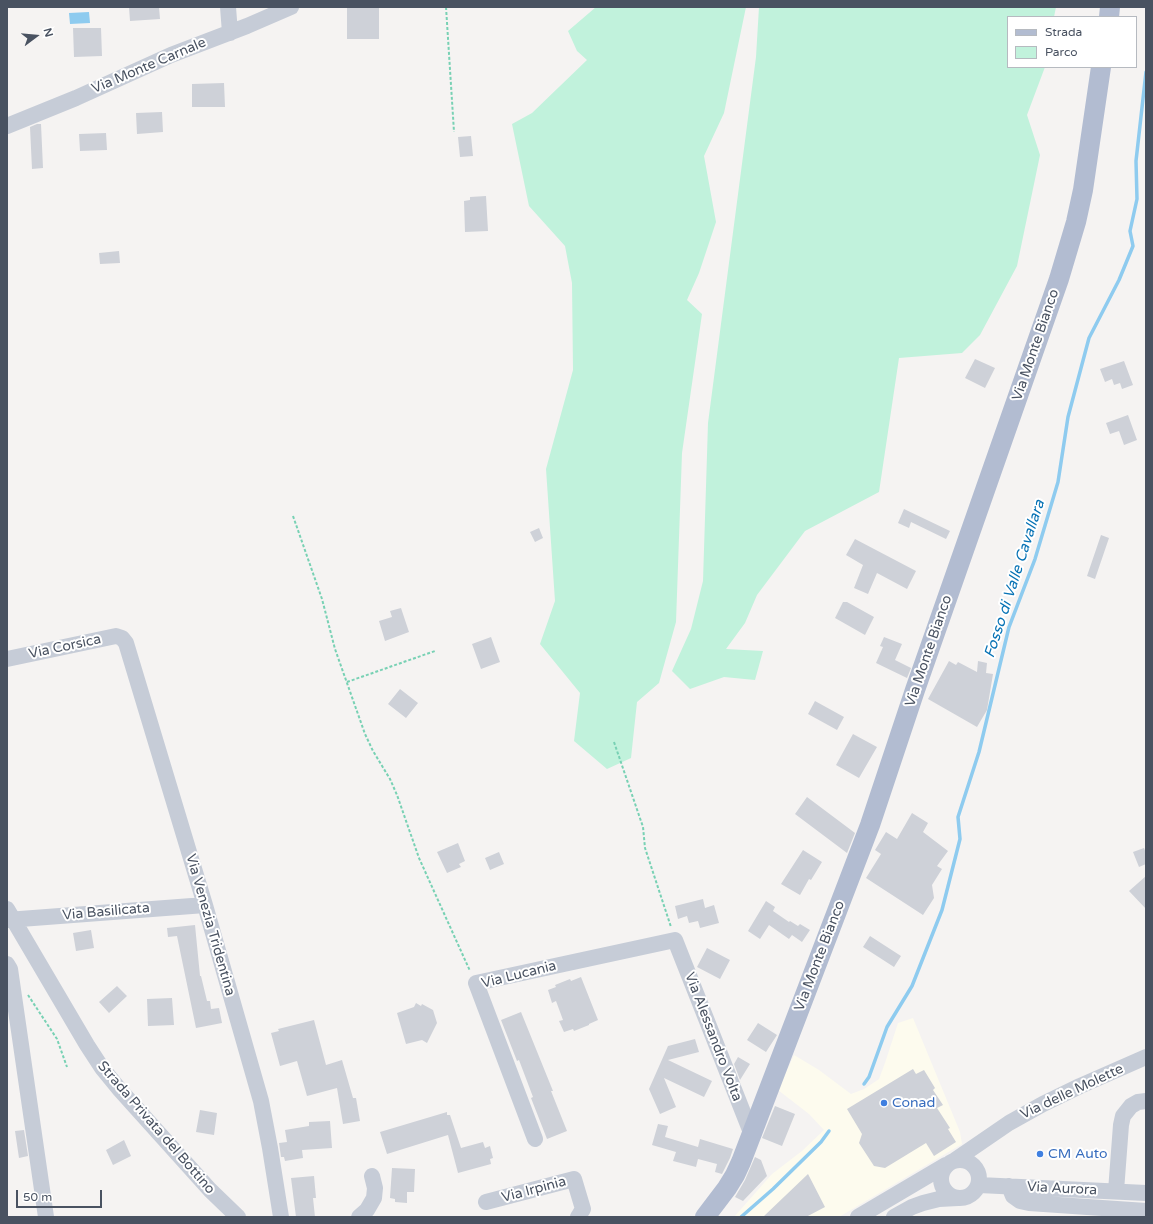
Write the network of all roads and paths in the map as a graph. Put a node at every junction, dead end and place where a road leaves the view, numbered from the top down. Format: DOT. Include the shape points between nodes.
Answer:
graph roads {
  1 [pos="228,7"];
  2 [pos="291,7"];
  3 [pos="446,7"];
  4 [pos="230,32"];
  5 [pos="1101,68"];
  6 [pos="7,126"];
  7 [pos="454,132"];
  8 [pos="293,516"];
  9 [pos="122,638"];
  10 [pos="435,651"];
  11 [pos="7,659"];
  12 [pos="347,682"];
  13 [pos="614,742"];
  14 [pos="205,905"];
  15 [pos="9,916"];
  16 [pos="675,940"];
  17 [pos="7,964"];
  18 [pos="476,983"];
  19 [pos="28,994"];
  20 [pos="1146,1057"];
  21 [pos="66,1067"];
  22 [pos="1146,1101"];
  23 [pos="752,1135"];
  24 [pos="535,1139"];
  25 [pos="980,1143"];
  26 [pos="951,1162"];
  27 [pos="974,1165"];
  28 [pos="372,1176"];
  29 [pos="978,1185"];
  30 [pos="1009,1186"];
  31 [pos="1116,1191"];
  32 [pos="1146,1193"];
  33 [pos="958,1198"];
  34 [pos="486,1202"];
  35 [pos="1146,1211"];
  36 [pos="580,1213"];
  37 [pos="46,1217"];
  38 [pos="238,1217"];
  39 [pos="281,1217"];
  40 [pos="359,1217"];
  41 [pos="705,1217"];
  42 [pos="858,1217"];
  43 [pos="894,1217"];
  1 -- 4 [label="street"];
  2 -- 4 [label="street, Via Monte Carnale"];
  3 -- 7 [label="path"];
  4 -- 6 [label="street, Via Monte Carnale"];
  5 -- 23 [label="main road, Via Monte Bianco" via="1083,190 1068,254 870,825"];
  8 -- 12 [label="path"];
  9 -- 11 [label="street, Via Corsica" via="116,636"];
  9 -- 14 [label="street, Via Venezia Tridentina" via="128,646"];
  10 -- 12 [label="path"];
  12 -- 18 [label="path" via="373,751 390,779 419,858"];
  13 -- 16 [label="path" via="643,827 645,848"];
  14 -- 15 [label="street, Via Basilicata"];
  14 -- 39 [label="street, Via Venezia Tridentina" via="261,1101"];
  15 -- 38 [label="street, Strada Privata del Bottino" via="102,1068 210,1190"];
  16 -- 18 [label="street, Via Lucania"];
  16 -- 23 [label="street, Via Alessandro Volta"];
  17 -- 37 [label="street" via="10,969"];
  18 -- 24 [label="street, Via Lucania"];
  19 -- 21 [label="path" via="57,1039"];
  20 -- 25 [label="street, Via delle Molette" via="1056,1097 1019,1117"];
  22 -- 31 [label="street" via="1131,1106 1123,1116"];
  23 -- 41 [label="main road, Via Monte Bianco" via="735,1175"];
  25 -- 26 [label="street, Via delle Molette"];
  25 -- 27 [label="street"];
  26 -- 27 [label="street" via="962,1159"];
  26 -- 33 [label="street" via="941,1176 941,1182 947,1193"];
  26 -- 42 [label="street, Via delle Molette"];
  27 -- 29 [label="street" via="979,1174"];
  28 -- 40 [label="street" via="374,1198"];
  29 -- 30 [label="street, Via Aurora"];
  29 -- 33 [label="street" via="970,1195"];
  30 -- 31 [label="street, Via Aurora"];
  30 -- 35 [label="street" via="1013,1196 1029,1203"];
  31 -- 32 [label="street, Via Aurora"];
  33 -- 43 [label="street" via="923,1203"];
  34 -- 36 [label="street, Via Irpinia" via="574,1179"];
}
